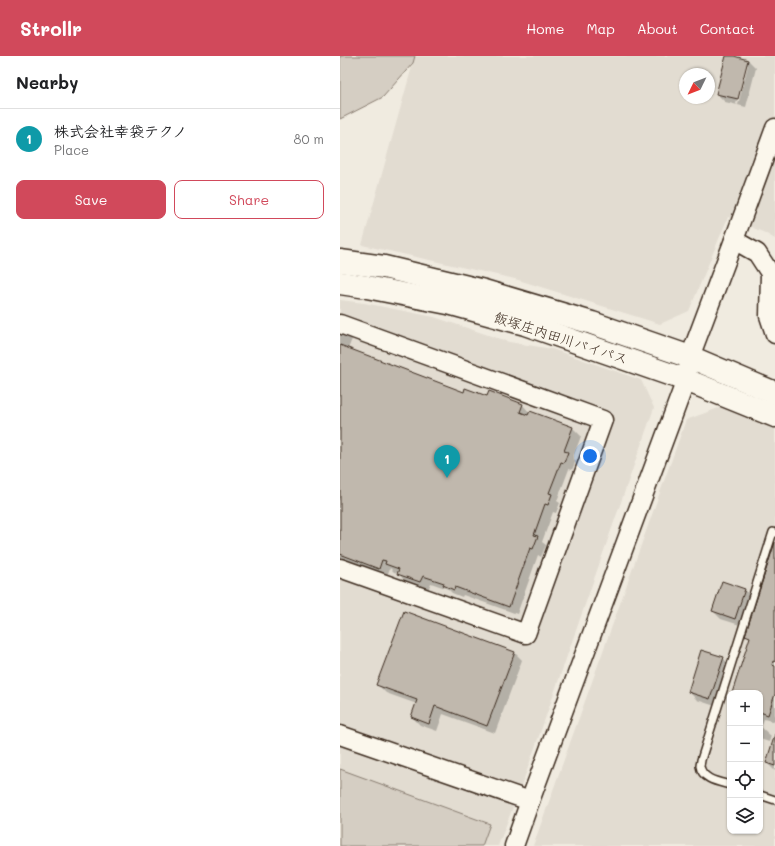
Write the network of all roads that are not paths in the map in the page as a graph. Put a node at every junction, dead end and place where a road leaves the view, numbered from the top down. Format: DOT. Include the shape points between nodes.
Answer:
graph roads {
  1 [pos="775,128"];
  2 [pos="734,240"];
  3 [pos="340,261"];
  4 [pos="340,283"];
  5 [pos="340,324"];
  6 [pos="775,334"];
  7 [pos="690,357"];
  8 [pos="686,380"];
  9 [pos="775,393"];
  10 [pos="775,416"];
  11 [pos="775,533"];
  12 [pos="340,568"];
  13 [pos="340,735"];
  14 [pos="727,784"];
  15 [pos="763,796"];
  16 [pos="775,800"];
  17 [pos="530,801"];
  18 [pos="514,846"];
  1 -- 2 [label="street"];
  2 -- 6 [label="street" via="757,253 770,272 769,316"];
  2 -- 7 [label="street"];
  3 -- 7 [label="highway, 飯塚庄内田川バイパス" via="384,267 484,291 592,323"];
  4 -- 8 [label="highway, 飯塚庄内田川バイパス" via="448,303 525,324"];
  5 -- 12 [label="street" via="603,420 526,634"];
  7 -- 8 [label="street"];
  7 -- 9 [label="highway, 飯塚庄内田川バイパス"];
  8 -- 10 [label="highway, 飯塚庄内田川バイパス"];
  8 -- 17 [label="street"];
  11 -- 14 [label="lane" via="772,532 701,760 703,774"];
  13 -- 17 [label="street"];
  15 -- 16 [label="lane"];
  17 -- 18 [label="street"];
}
